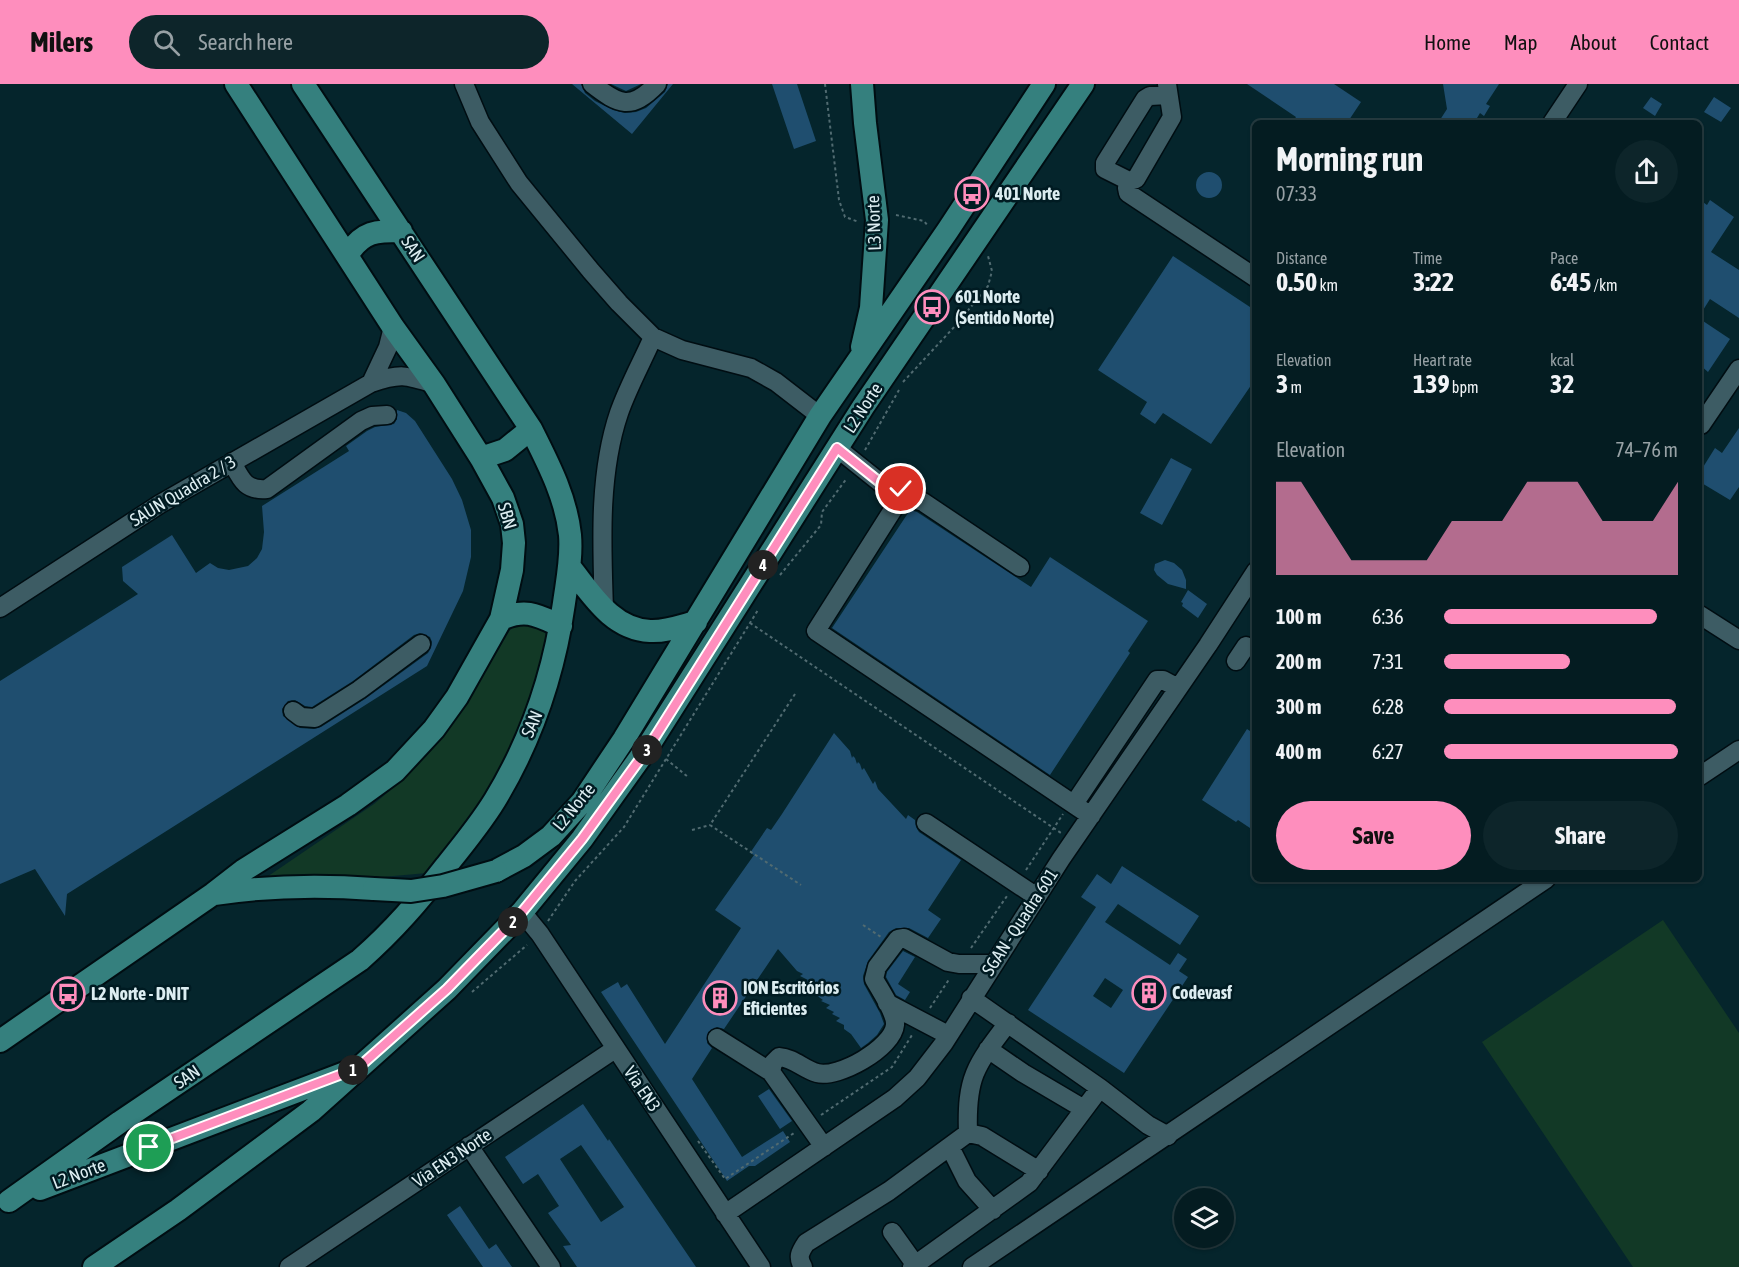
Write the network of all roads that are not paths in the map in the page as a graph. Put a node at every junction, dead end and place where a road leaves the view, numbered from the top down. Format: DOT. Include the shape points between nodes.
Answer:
graph roads {
  1 [pos="236,84"];
  2 [pos="303,84"];
  3 [pos="464,84"];
  4 [pos="592,84"];
  5 [pos="657,84"];
  6 [pos="862,84"];
  7 [pos="1044,84"];
  8 [pos="1083,84"];
  9 [pos="1578,84"];
  10 [pos="1168,89"];
  11 [pos="1553,120"];
  12 [pos="1129,181"];
  13 [pos="401,231"];
  14 [pos="348,254"];
  15 [pos="1252,275"];
  16 [pos="393,327"];
  17 [pos="653,337"];
  18 [pos="859,361"];
  19 [pos="1739,369"];
  20 [pos="371,383"];
  21 [pos="434,384"];
  22 [pos="387,415"];
  23 [pos="820,416"];
  24 [pos="1702,424"];
  25 [pos="531,429"];
  26 [pos="837,448"];
  27 [pos="481,458"];
  28 [pos="232,462"];
  29 [pos="893,500"];
  30 [pos="569,566"];
  31 [pos="1020,567"];
  32 [pos="1252,577"];
  33 [pos="0,608"];
  34 [pos="604,610"];
  35 [pos="1702,616"];
  36 [pos="501,619"];
  37 [pos="696,622"];
  38 [pos="561,626"];
  39 [pos="1739,640"];
  40 [pos="421,644"];
  41 [pos="1178,688"];
  42 [pos="293,711"];
  43 [pos="1739,750"];
  44 [pos="1702,775"];
  45 [pos="1072,803"];
  46 [pos="1091,816"];
  47 [pos="926,823"];
  48 [pos="1542,882"];
  49 [pos="213,894"];
  50 [pos="1037,897"];
  51 [pos="522,912"];
  52 [pos="993,964"];
  53 [pos="971,998"];
  54 [pos="887,1003"];
  55 [pos="1008,1023"];
  56 [pos="948,1035"];
  57 [pos="717,1038"];
  58 [pos="0,1041"];
  59 [pos="615,1049"];
  60 [pos="988,1049"];
  61 [pos="358,1068"];
  62 [pos="771,1072"];
  63 [pos="1100,1088"];
  64 [pos="1084,1108"];
  65 [pos="968,1133"];
  66 [pos="1168,1136"];
  67 [pos="469,1146"];
  68 [pos="824,1147"];
  69 [pos="950,1147"];
  70 [pos="1040,1172"];
  71 [pos="5,1203"];
  72 [pos="993,1210"];
  73 [pos="725,1214"];
  74 [pos="892,1232"];
  75 [pos="915,1266"];
  76 [pos="94,1267"];
  77 [pos="289,1267"];
  78 [pos="551,1267"];
  79 [pos="761,1267"];
  80 [pos="803,1267"];
  81 [pos="972,1267"];
  1 -- 14 [label="main road, SBN"];
  2 -- 13 [label="main road, SAN"];
  3 -- 17 [label="street" via="480,122 519,183 591,272"];
  4 -- 5 [label="street" via="612,99 625,103 645,97"];
  6 -- 18 [label="main road, L3 Norte" via="877,220 871,308"];
  7 -- 18 [label="main road, L2 Norte"];
  8 -- 26 [label="main road, L2 Norte"];
  9 -- 11 [label="street"];
  10 -- 12 [label="street" via="1172,117 1136,179"];
  10 -- 12 [label="street" via="1145,99 1105,164 1105,169"];
  12 -- 15 [label="street" via="1128,193"];
  13 -- 14 [label="main road" via="375,231 355,244"];
  13 -- 25 [label="main road, SAN"];
  14 -- 16 [label="main road, SBN"];
  16 -- 20 [label="street"];
  16 -- 21 [label="main road, SBN"];
  17 -- 23 [label="street" via="682,350 751,368"];
  17 -- 34 [label="street" via="619,413 609,457 603,508"];
  18 -- 23 [label="main road, L2 Norte"];
  19 -- 24 [label="street"];
  20 -- 21 [label="street, SAUN Quadra 2 / 3" via="399,375"];
  20 -- 28 [label="street, SAUN Quadra 2 / 3"];
  21 -- 27 [label="main road, SBN"];
  22 -- 28 [label="street" via="362,421 267,489 250,488"];
  23 -- 37 [label="main road, L2 Norte"];
  25 -- 27 [label="main road" via="505,450"];
  25 -- 30 [label="main road, SAN" via="553,472 564,505 570,536"];
  26 -- 29 [label="street"];
  26 -- 51 [label="main road, L2 Norte" via="648,748 582,839"];
  27 -- 36 [label="main road, SBN" via="512,524 512,570"];
  28 -- 33 [label="street, SAUN Quadra 2 / 3"];
  29 -- 31 [label="street" via="903,509 910,498 923,502"];
  29 -- 45 [label="street" via="816,631"];
  30 -- 34 [label="main road"];
  30 -- 38 [label="main road, SAN"];
  32 -- 41 [label="street, SGAN - Quadra 601"];
  34 -- 37 [label="main road" via="615,619 648,631"];
  35 -- 39 [label="street"];
  36 -- 38 [label="main road" via="515,613 530,613"];
  36 -- 49 [label="main road, SBN" via="457,697 434,729 394,771"];
  37 -- 49 [label="main road, L2 Norte, bridge" via="582,802 551,836 524,856 496,871 411,891 274,887"];
  38 -- 71 [label="main road, SAN" via="542,701 494,801 419,901 389,934 360,960"];
  40 -- 42 [label="street" via="315,718"];
  41 -- 45 [label="street" via="1157,680"];
  41 -- 46 [label="street, SGAN - Quadra 601"];
  43 -- 44 [label="street"];
  45 -- 46 [label="street"];
  46 -- 50 [label="street, SGAN - Quadra 601"];
  47 -- 50 [label="street"];
  48 -- 66 [label="street"];
  49 -- 58 [label="main road, L2 Norte"];
  50 -- 52 [label="street, SGAN - Quadra 601"];
  51 -- 59 [label="street, Via EN3"];
  51 -- 61 [label="main road, L2 Norte" via="447,989"];
  52 -- 53 [label="street, SGAN - Quadra 601"];
  52 -- 54 [label="street" via="948,962 913,941 898,939 877,967 874,979"];
  53 -- 55 [label="street"];
  53 -- 56 [label="street, SGAN - Quadra 601"];
  54 -- 56 [label="street"];
  54 -- 62 [label="street" via="895,1023 892,1036 880,1049 835,1074 818,1073 787,1057 772,1063"];
  55 -- 60 [label="street"];
  55 -- 63 [label="street"];
  56 -- 68 [label="street, SGAN - Quadra 601" via="917,1078 895,1098"];
  57 -- 62 [label="street"];
  59 -- 67 [label="street, Via EN3 Norte"];
  59 -- 73 [label="street, Via EN3"];
  60 -- 64 [label="street"];
  60 -- 65 [label="street" via="972,1076 968,1092"];
  61 -- 71 [label="main road, L2 Norte"];
  61 -- 76 [label="main road" via="259,1151"];
  62 -- 68 [label="street"];
  63 -- 64 [label="street"];
  63 -- 66 [label="street"];
  64 -- 70 [label="street"];
  65 -- 69 [label="street"];
  65 -- 70 [label="street" via="982,1136"];
  66 -- 81 [label="street"];
  67 -- 77 [label="street, Via EN3 Norte"];
  67 -- 78 [label="street"];
  68 -- 73 [label="street, SGAN - Quadra 601"];
  69 -- 72 [label="street" via="967,1181"];
  69 -- 80 [label="street" via="806,1244 799,1257"];
  70 -- 72 [label="street"];
  72 -- 75 [label="street"];
  73 -- 79 [label="street, Via EN3"];
  74 -- 75 [label="street"];
}
